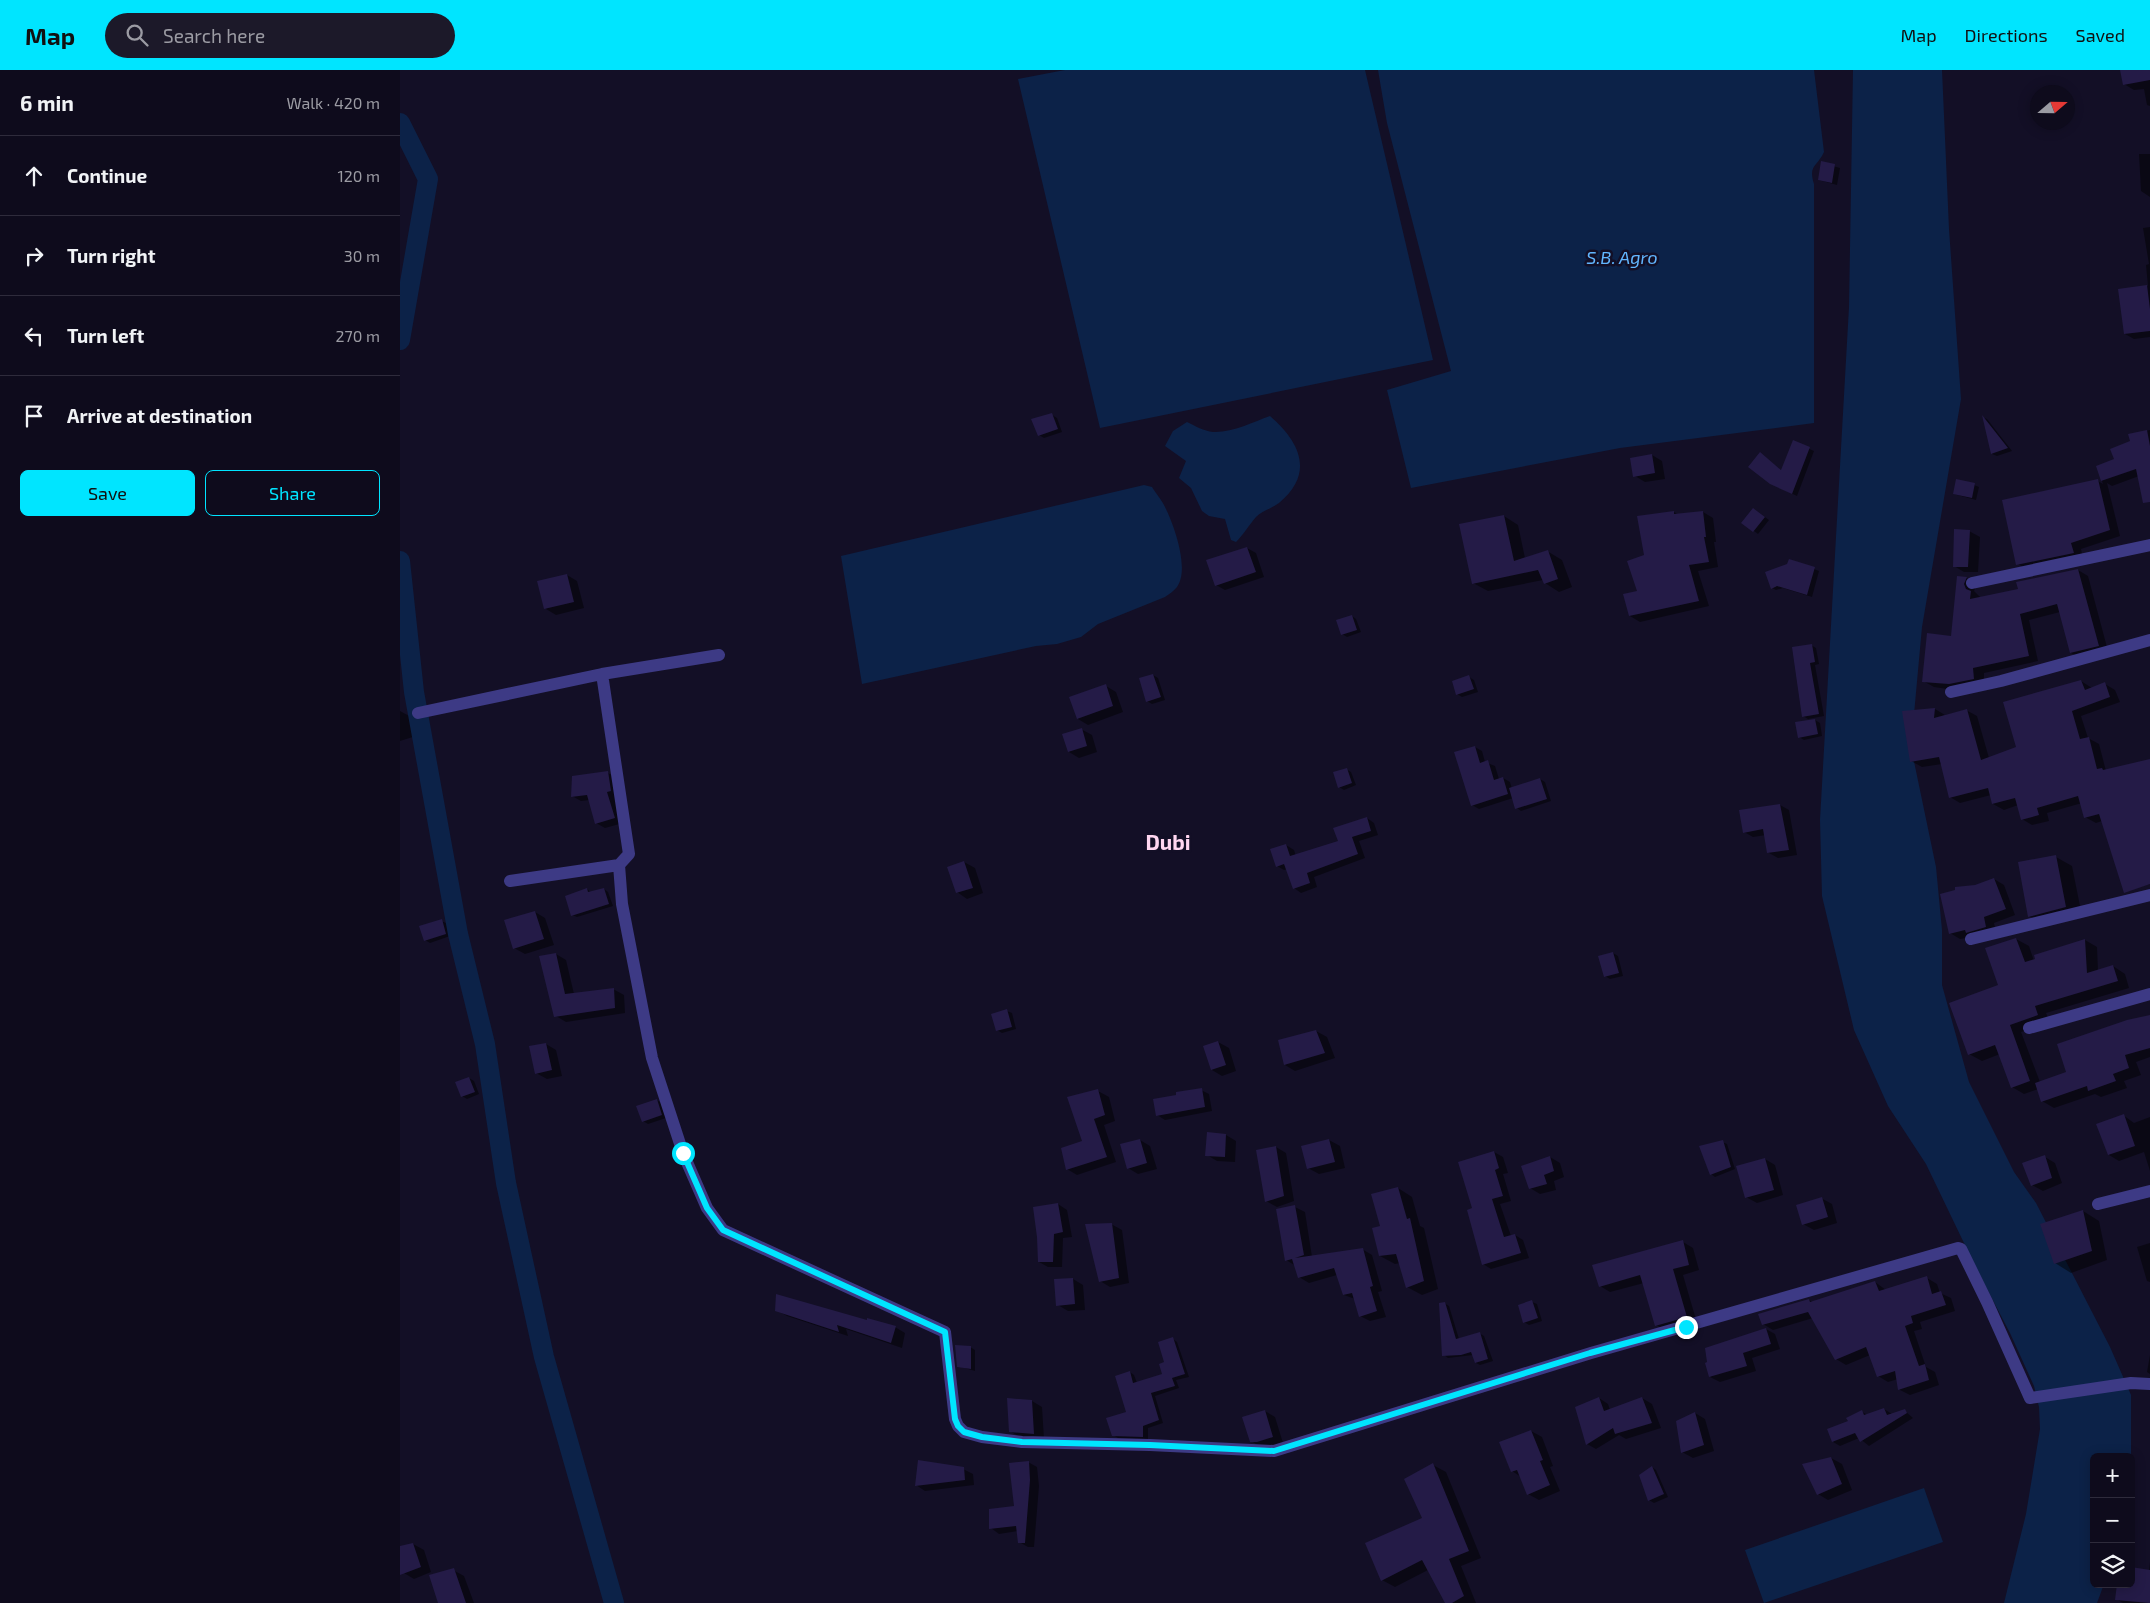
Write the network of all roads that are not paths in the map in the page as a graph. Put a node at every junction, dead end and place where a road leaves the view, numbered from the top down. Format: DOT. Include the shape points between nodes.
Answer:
graph roads {
  1 [pos="2150,545"];
  2 [pos="1972,584"];
  3 [pos="2150,640"];
  4 [pos="719,654"];
  5 [pos="602,674"];
  6 [pos="1951,692"];
  7 [pos="418,713"];
  8 [pos="619,865"];
  9 [pos="510,881"];
  10 [pos="2150,895"];
  11 [pos="1970,939"];
  12 [pos="2150,994"];
  13 [pos="2029,1028"];
  14 [pos="2150,1191"];
  15 [pos="2098,1204"];
  16 [pos="2150,1384"];
  1 -- 2 [label="street"];
  3 -- 6 [label="street"];
  4 -- 5 [label="street"];
  5 -- 7 [label="street"];
  5 -- 8 [label="street" via="629,854"];
  8 -- 9 [label="street"];
  8 -- 16 [label="street" via="622,904 652,1058 683,1153 707,1208 723,1230 945,1332 955,1419 964,1432 1022,1442 1274,1451 1590,1353 1958,1248 1987,1302 2030,1398 2131,1382"];
  10 -- 11 [label="street"];
  12 -- 13 [label="street"];
  14 -- 15 [label="street"];
}
